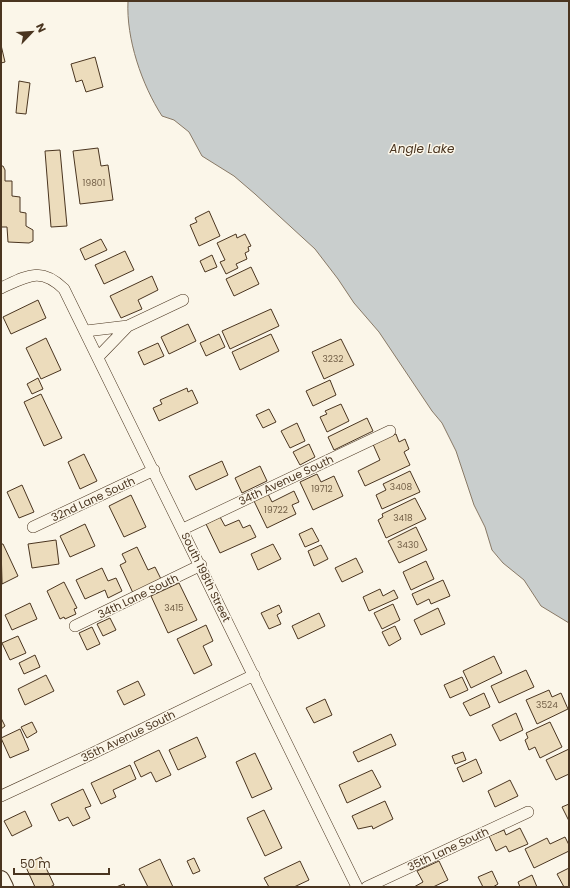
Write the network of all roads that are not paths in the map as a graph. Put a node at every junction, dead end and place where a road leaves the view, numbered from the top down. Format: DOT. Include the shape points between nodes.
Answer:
graph roads {
  1 [pos="1,288"];
  2 [pos="183,300"];
  3 [pos="128,326"];
  4 [pos="86,331"];
  5 [pos="98,357"];
  6 [pos="390,431"];
  7 [pos="154,470"];
  8 [pos="33,527"];
  9 [pos="183,529"];
  10 [pos="201,565"];
  11 [pos="75,626"];
  12 [pos="254,675"];
  13 [pos="1,796"];
  14 [pos="528,812"];
  15 [pos="1,879"];
  16 [pos="5,887"];
  17 [pos="357,887"];
  18 [pos="367,887"];
  1 -- 4 [label="street, South 198th Street" via="24,278 45,275 52,278 64,290"];
  2 -- 3 [label="street"];
  3 -- 4 [label="street"];
  3 -- 5 [label="street"];
  4 -- 5 [label="street, South 198th Street"];
  5 -- 7 [label="street, South 198th Street"];
  6 -- 9 [label="street, 34th Avenue South"];
  7 -- 8 [label="street, 32nd Lane South"];
  7 -- 9 [label="street, South 198th Street"];
  9 -- 10 [label="street, South 198th Street"];
  10 -- 11 [label="street, 34th Lane South"];
  10 -- 12 [label="street, South 198th Street"];
  12 -- 13 [label="street, 35th Avenue South"];
  12 -- 17 [label="street, South 198th Street"];
  14 -- 18 [label="street, 35th Lane South"];
  15 -- 16 [label="main road"];
}
